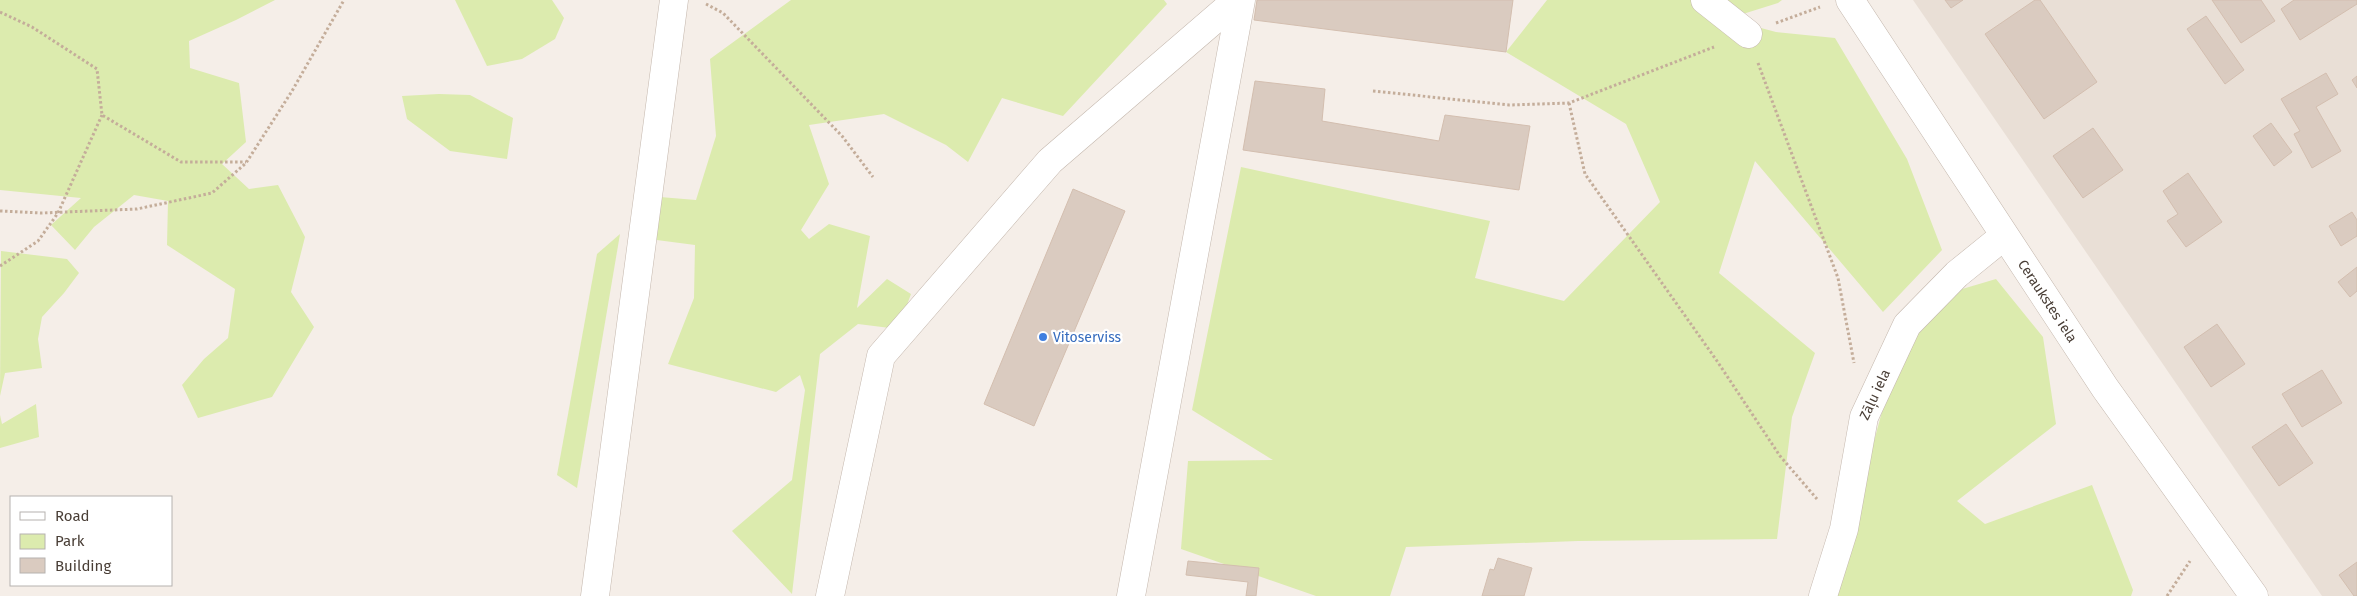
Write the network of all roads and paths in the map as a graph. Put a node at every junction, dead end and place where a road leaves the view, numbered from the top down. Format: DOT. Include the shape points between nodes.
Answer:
graph roads {
  1 [pos="344,0"];
  2 [pos="674,0"];
  3 [pos="698,0"];
  4 [pos="1237,0"];
  5 [pos="1241,0"];
  6 [pos="1705,0"];
  7 [pos="1850,0"];
  8 [pos="1821,7"];
  9 [pos="0,12"];
  10 [pos="1748,34"];
  11 [pos="1373,91"];
  12 [pos="1570,103"];
  13 [pos="102,115"];
  14 [pos="246,162"];
  15 [pos="873,177"];
  16 [pos="0,211"];
  17 [pos="58,212"];
  18 [pos="2004,236"];
  19 [pos="0,266"];
  20 [pos="1856,371"];
  21 [pos="1844,529"];
  22 [pos="2209,534"];
  23 [pos="595,596"];
  24 [pos="830,596"];
  25 [pos="1131,596"];
  26 [pos="1823,596"];
  27 [pos="2167,596"];
  28 [pos="2254,596"];
  1 -- 14 [label="path" via="292,91"];
  2 -- 23 [label="street"];
  3 -- 15 [label="path" via="723,13 842,136"];
  4 -- 24 [label="street" via="1050,161 881,356"];
  5 -- 25 [label="street"];
  6 -- 10 [label="street"];
  7 -- 18 [label="street, Ceraukstes iela"];
  8 -- 10 [label="path"];
  9 -- 13 [label="path" via="32,27 97,69"];
  10 -- 12 [label="path"];
  10 -- 20 [label="path" via="1838,278"];
  11 -- 12 [label="path" via="1509,105"];
  12 -- 21 [label="path" via="1585,174 1780,456"];
  13 -- 14 [label="path" via="181,162"];
  13 -- 17 [label="path"];
  14 -- 17 [label="path" via="212,193 137,209"];
  16 -- 17 [label="path"];
  17 -- 19 [label="path" via="38,241"];
  18 -- 21 [label="street, Zāļu iela" via="1957,274 1907,325 1864,417"];
  18 -- 22 [label="street, Ceraukstes iela" via="2105,388"];
  21 -- 26 [label="street, Zāļu iela"];
  22 -- 27 [label="path"];
  22 -- 28 [label="street, Ceraukstes iela"];
}
